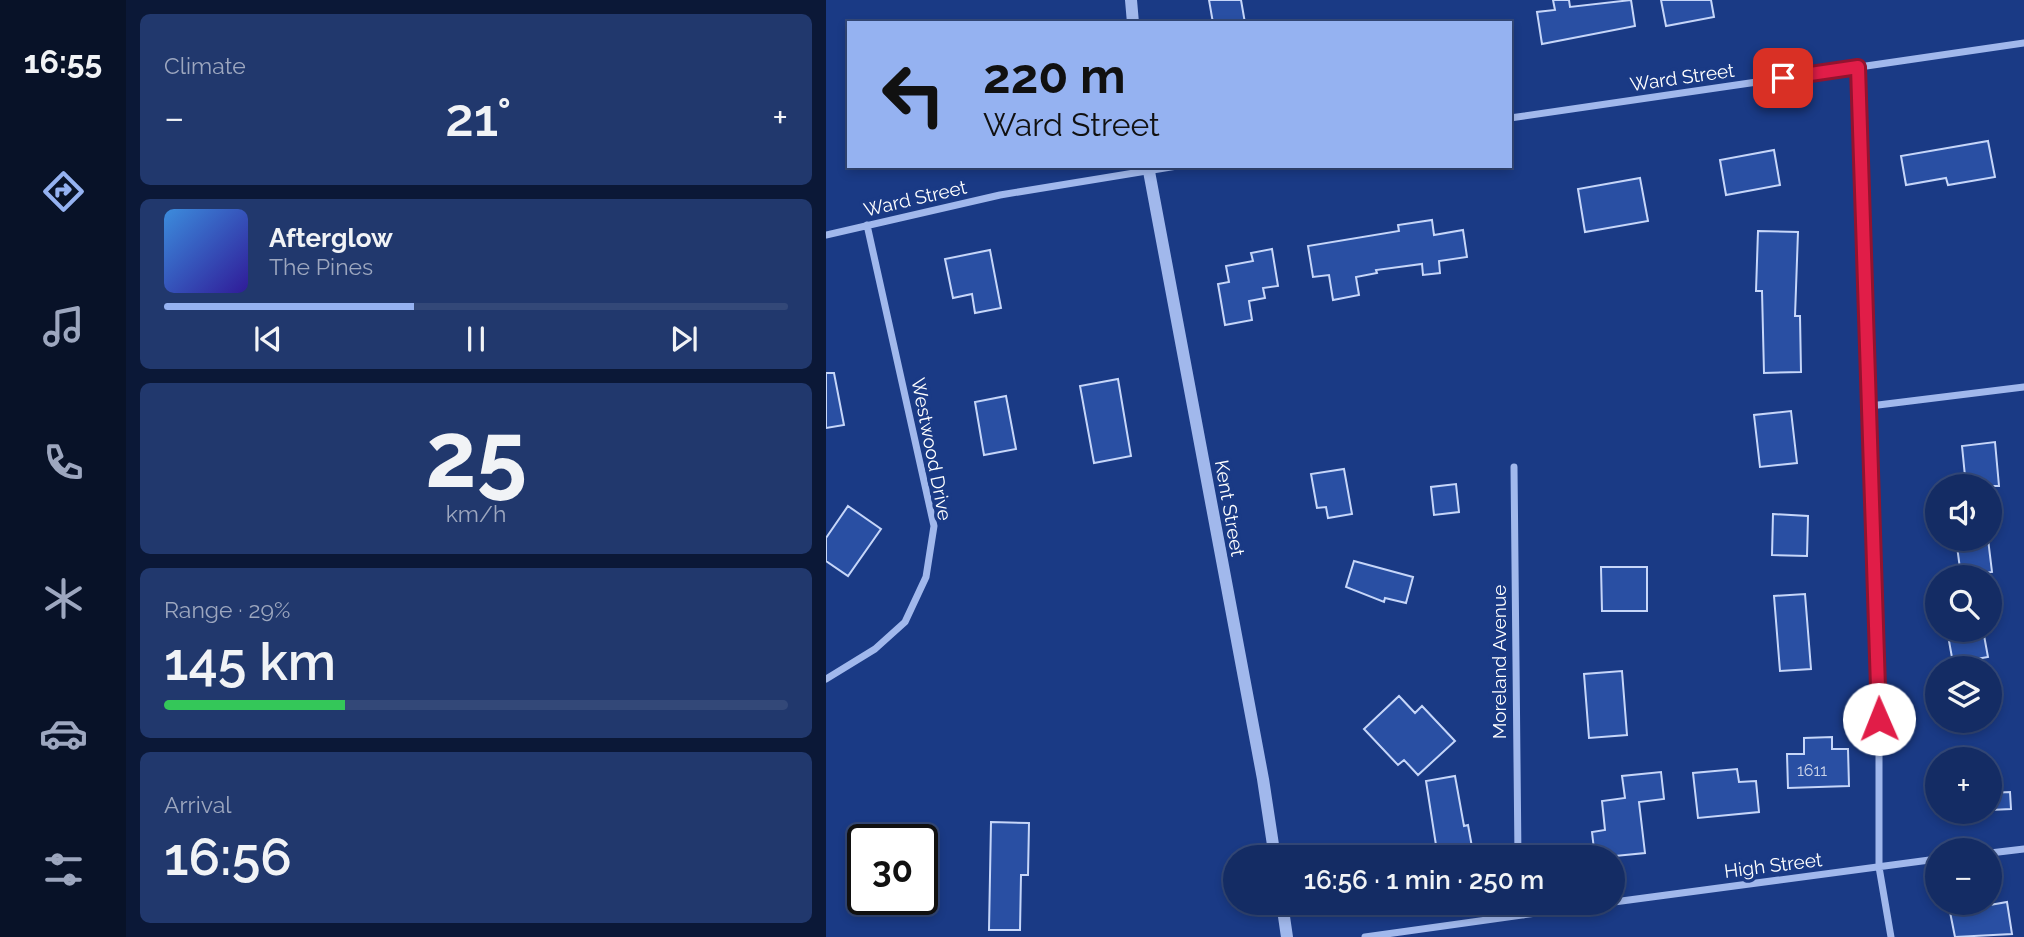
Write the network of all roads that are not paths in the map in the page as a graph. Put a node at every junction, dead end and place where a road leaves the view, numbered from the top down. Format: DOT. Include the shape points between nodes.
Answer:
graph roads {
  1 [pos="1131,0"];
  2 [pos="1133,21"];
  3 [pos="2024,43"];
  4 [pos="1858,67"];
  5 [pos="1512,118"];
  6 [pos="1148,168"];
  7 [pos="867,225"];
  8 [pos="826,234"];
  9 [pos="2024,387"];
  10 [pos="1870,406"];
  11 [pos="1514,467"];
  12 [pos="826,679"];
  13 [pos="1273,845"];
  14 [pos="1518,845"];
  15 [pos="2024,849"];
  16 [pos="2002,852"];
  17 [pos="1925,861"];
  18 [pos="1880,867"];
  19 [pos="1625,901"];
  20 [pos="1284,915"];
  21 [pos="1523,915"];
  22 [pos="1287,937"];
  23 [pos="1365,937"];
  24 [pos="1891,937"];
  1 -- 2 [label="street"];
  3 -- 4 [label="street, Ward Street"];
  4 -- 5 [label="street, Ward Street"];
  4 -- 10 [label="street"];
  6 -- 7 [label="street, Ward Street"];
  6 -- 13 [label="street, Kent Street"];
  7 -- 8 [label="street, Ward Street"];
  7 -- 12 [label="street, Westwood Drive" via="934,526 926,577 905,622 875,649"];
  9 -- 10 [label="street"];
  10 -- 18 [label="street"];
  11 -- 14 [label="street, Moreland Avenue"];
  15 -- 16 [label="street"];
  17 -- 18 [label="street, High Street"];
  18 -- 19 [label="street, High Street"];
  18 -- 24 [label="street"];
  20 -- 22 [label="street"];
  21 -- 23 [label="street"];
}
